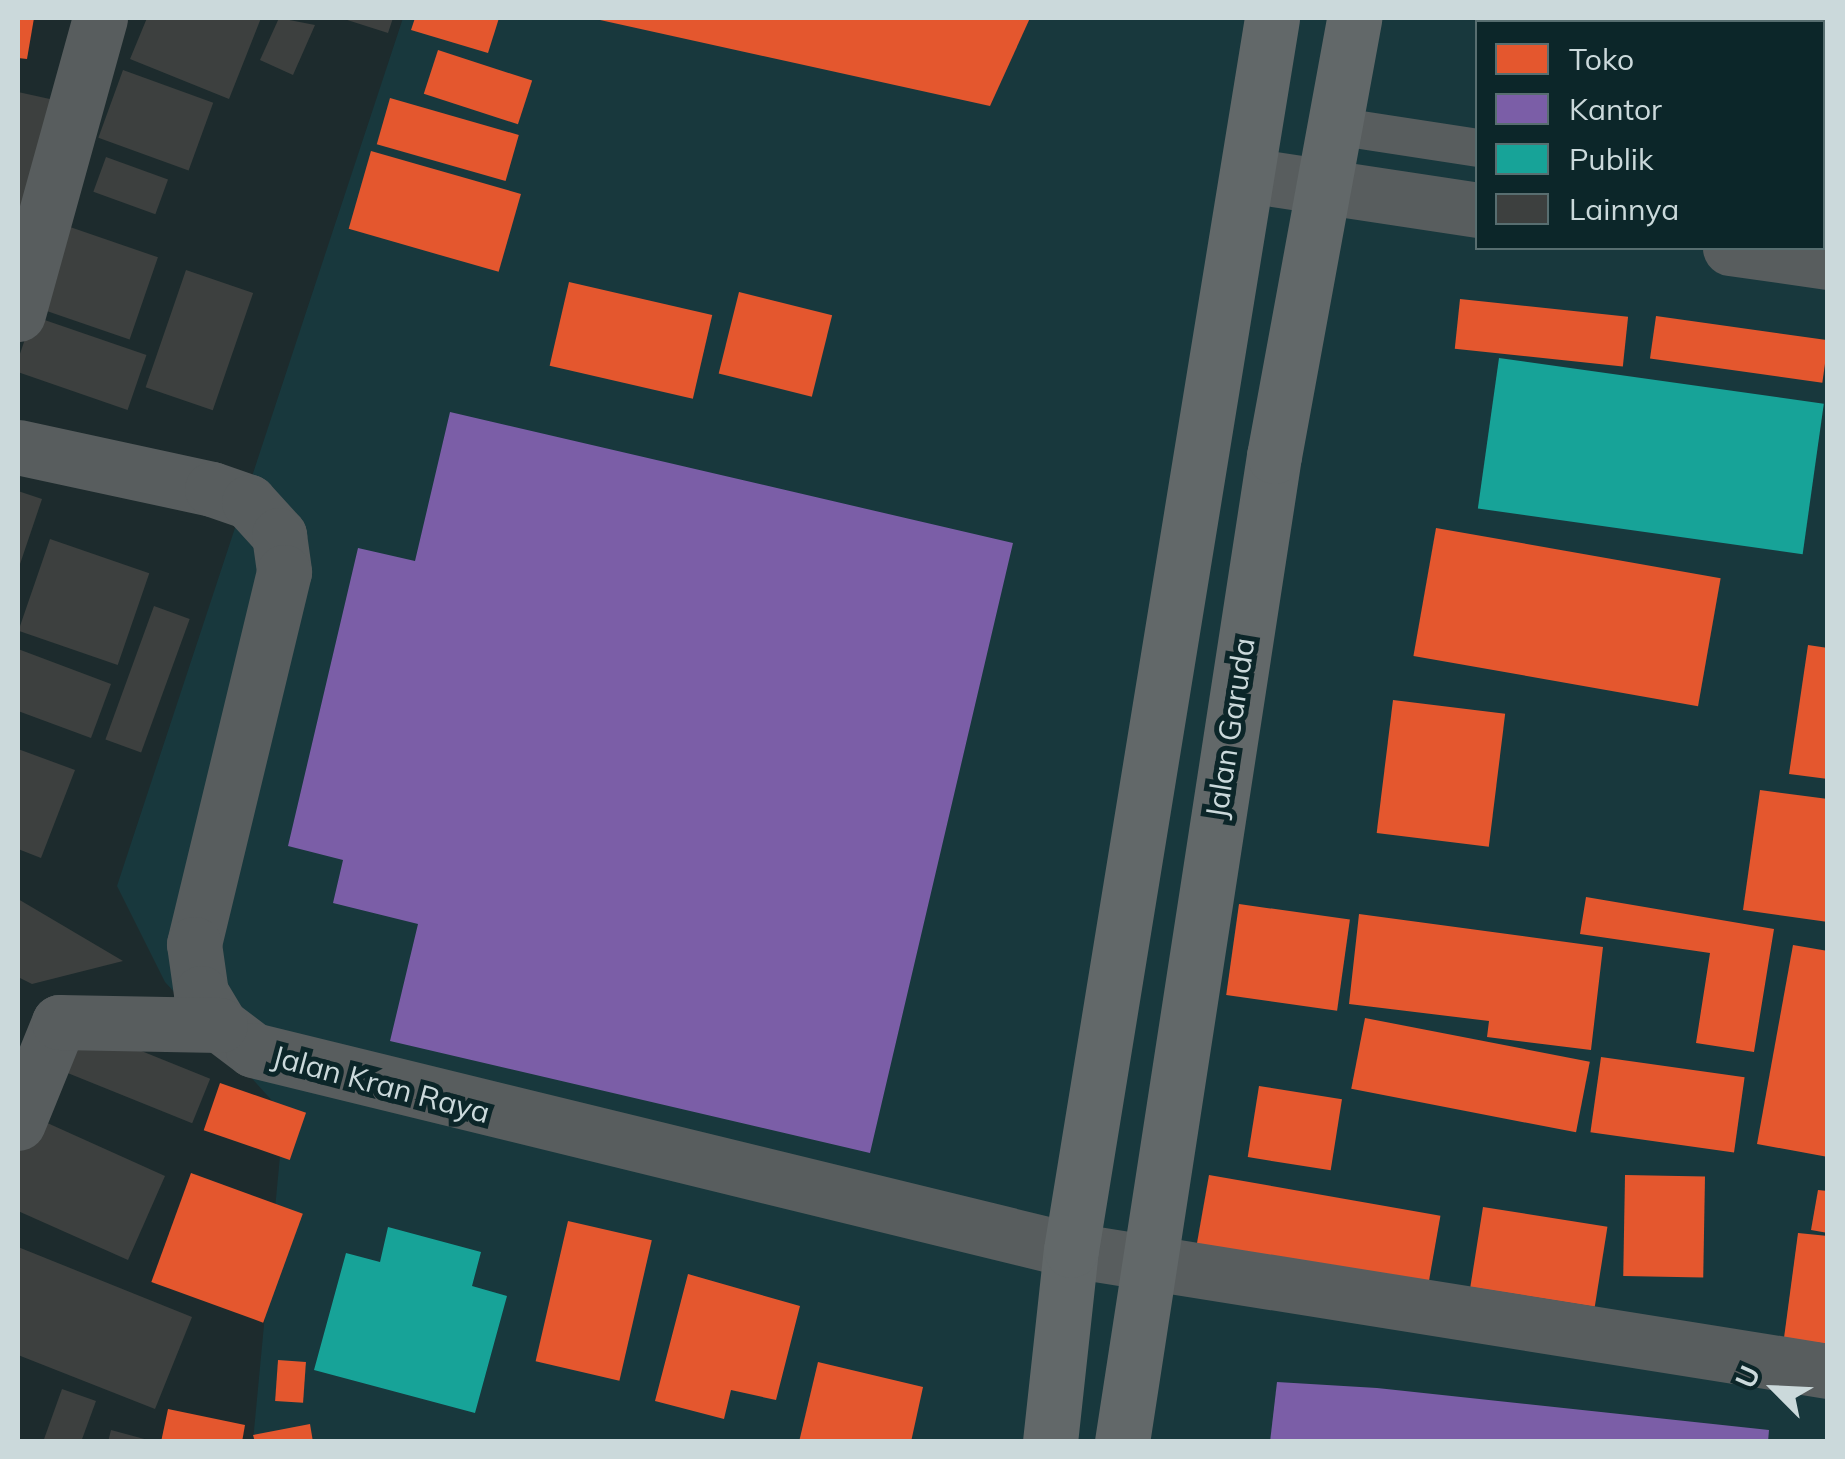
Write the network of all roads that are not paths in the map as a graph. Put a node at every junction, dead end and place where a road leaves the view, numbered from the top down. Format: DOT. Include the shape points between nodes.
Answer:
graph roads {
  1 [pos="100,18"];
  2 [pos="1272,18"];
  3 [pos="1354,18"];
  4 [pos="1335,126"];
  5 [pos="1475,148"];
  6 [pos="1246,175"];
  7 [pos="1324,187"];
  8 [pos="1475,210"];
  9 [pos="1744,250"];
  10 [pos="1828,262"];
  11 [pos="18,314"];
  12 [pos="1205,444"];
  13 [pos="18,447"];
  14 [pos="1274,456"];
  15 [pos="220,1025"];
  16 [pos="18,1123"];
  17 [pos="1071,1250"];
  18 [pos="1143,1264"];
  19 [pos="1828,1371"];
  20 [pos="1050,1442"];
  21 [pos="1122,1442"];
  1 -- 11 [label="street"];
  2 -- 6 [label="main road"];
  3 -- 4 [label="main road, Jalan Garuda"];
  4 -- 5 [label="lane"];
  4 -- 7 [label="main road, Jalan Garuda"];
  6 -- 7 [label="street"];
  6 -- 12 [label="main road"];
  7 -- 8 [label="street"];
  7 -- 14 [label="main road, Jalan Garuda"];
  9 -- 10 [label="street"];
  12 -- 14 [label="main road"];
  12 -- 17 [label="main road"];
  13 -- 15 [label="street" via="212,489 249,502 279,534 284,572 194,944 200,993"];
  14 -- 18 [label="main road, Jalan Garuda"];
  15 -- 16 [label="street" via="58,1022"];
  15 -- 17 [label="street, Jalan Kran Raya" via="306,1070"];
  17 -- 18 [label="street, Jalan Kran Raya"];
  17 -- 20 [label="main road"];
  18 -- 19 [label="street, Jalan Kran Raya"];
  18 -- 21 [label="main road, Jalan Garuda"];
}
